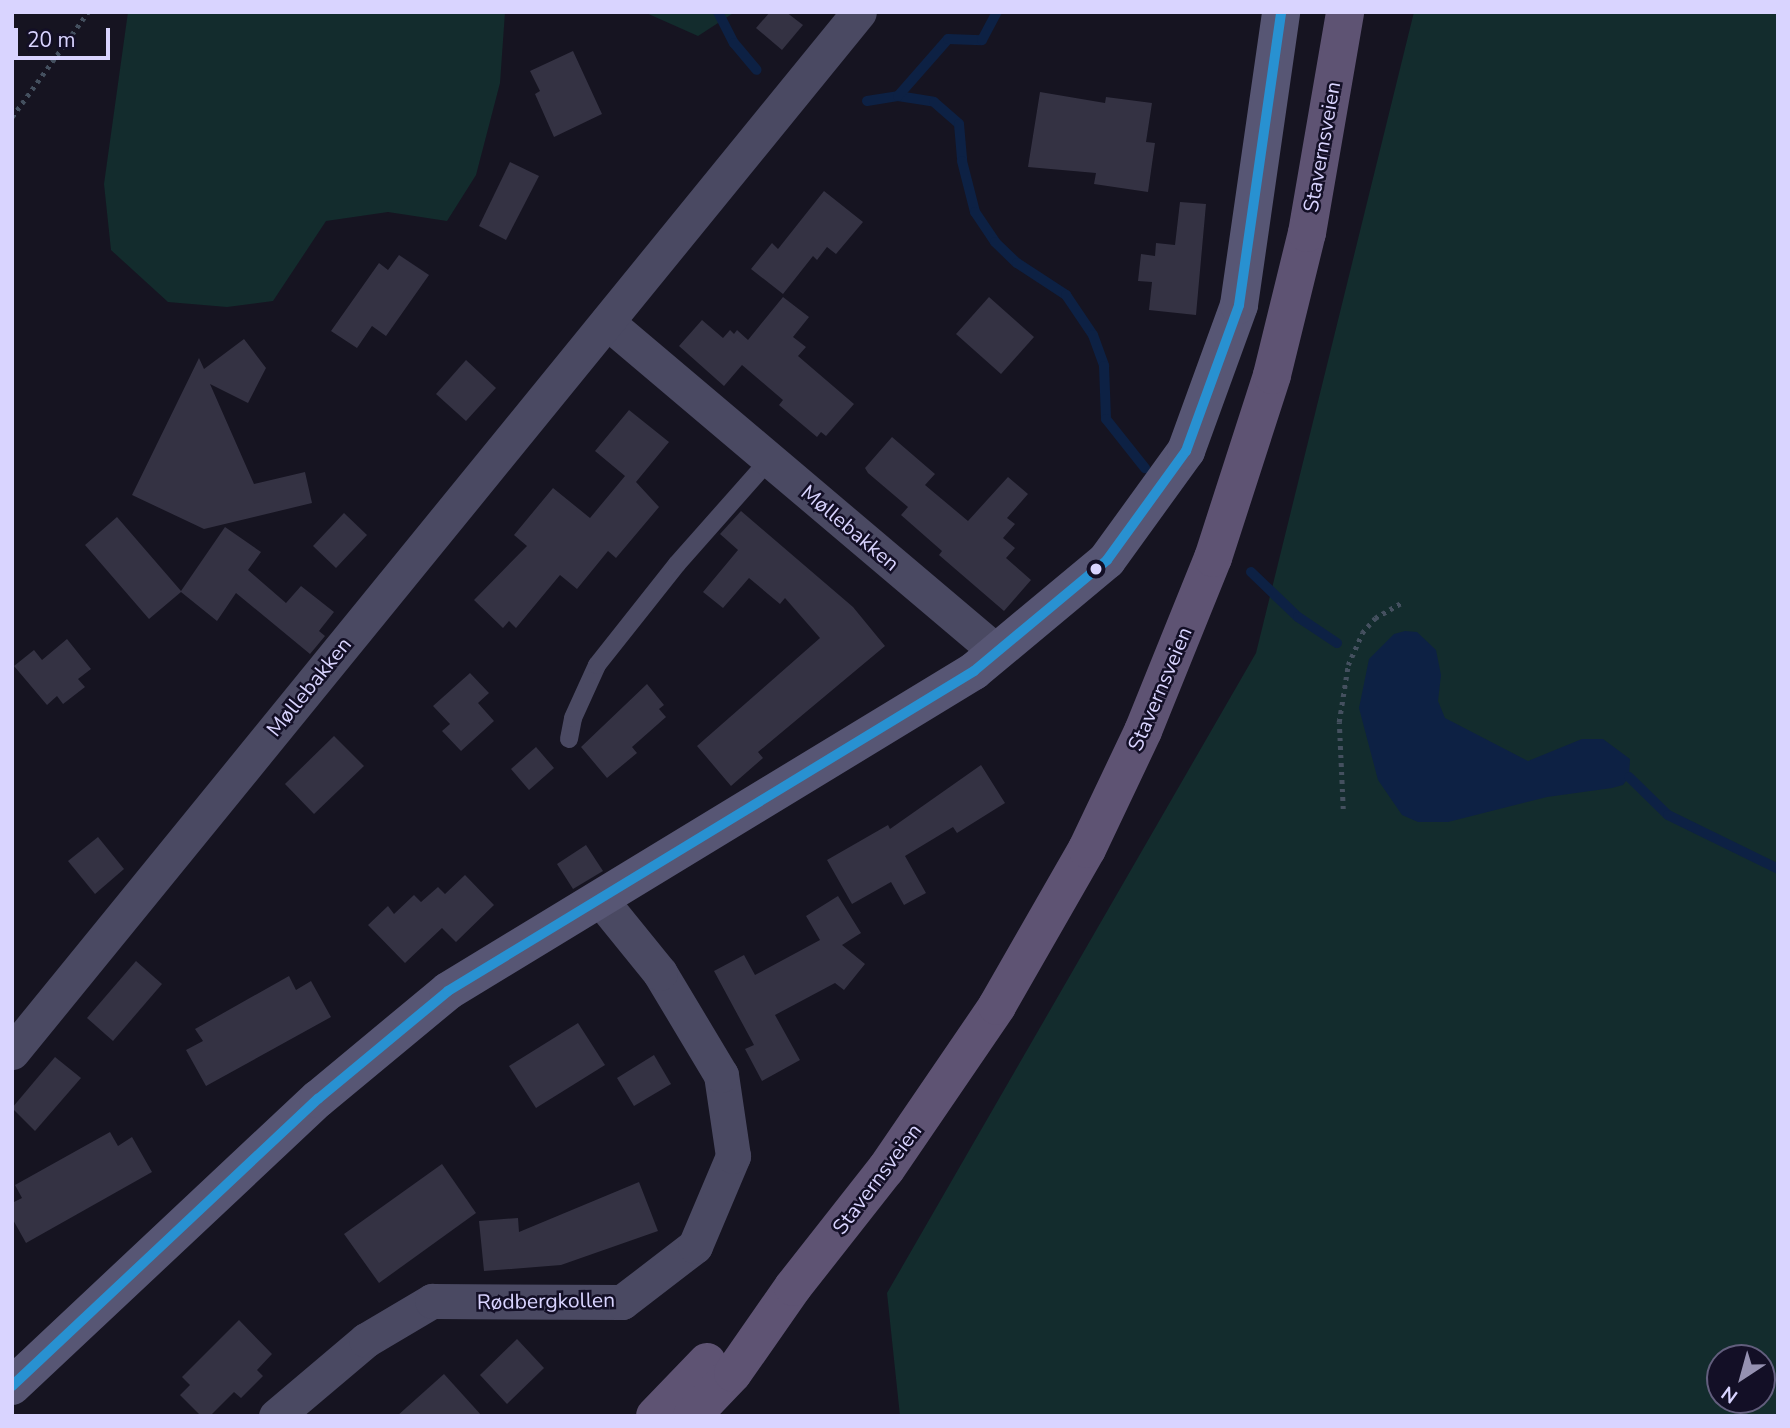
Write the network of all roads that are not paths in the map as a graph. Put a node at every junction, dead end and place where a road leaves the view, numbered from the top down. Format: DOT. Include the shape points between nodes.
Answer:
graph roads {
  1 [pos="859,12"];
  2 [pos="1281,12"];
  3 [pos="1345,12"];
  4 [pos="607,322"];
  5 [pos="769,460"];
  6 [pos="997,652"];
  7 [pos="569,739"];
  8 [pos="600,899"];
  9 [pos="12,1052"];
  10 [pos="793,1287"];
  11 [pos="12,1386"];
  12 [pos="276,1416"];
  13 [pos="655,1416"];
  14 [pos="692,1416"];
  1 -- 4 [label="street, Møllebakken"];
  2 -- 6 [label="street" via="1240,305 1186,451 1107,561"];
  3 -- 10 [label="main road, Stavernsveien" via="1307,233 1272,375 1213,558 1148,720 1080,861 997,1006 886,1169"];
  4 -- 5 [label="street, Møllebakken"];
  4 -- 9 [label="street, Møllebakken"];
  5 -- 6 [label="street, Møllebakken"];
  5 -- 7 [label="lane" via="677,564 597,665 573,718"];
  6 -- 8 [label="street" via="974,671"];
  8 -- 11 [label="street" via="438,999 318,1099"];
  8 -- 12 [label="street, Rødbergkollen" via="660,973 721,1075 733,1156 695,1246 622,1302 432,1301 366,1340"];
  10 -- 13 [label="main road, Stavernsveien"];
  10 -- 14 [label="main road, Stavernsveien" via="733,1373"];
}
